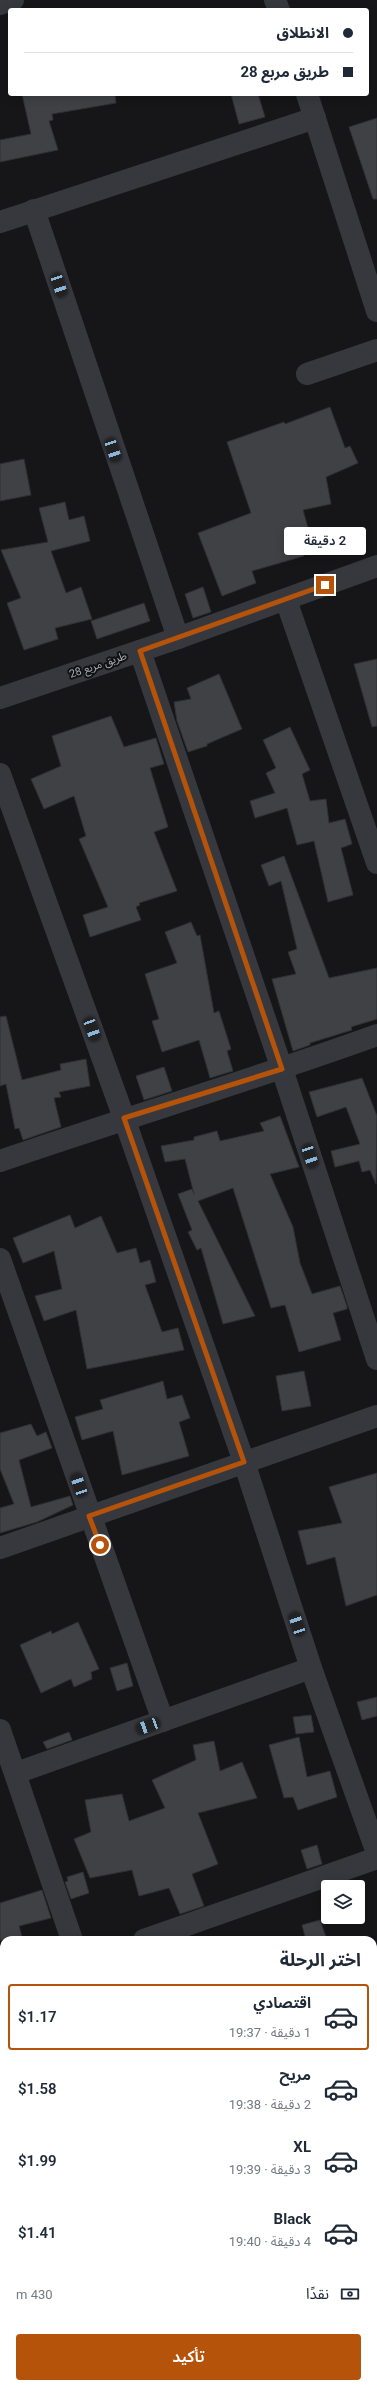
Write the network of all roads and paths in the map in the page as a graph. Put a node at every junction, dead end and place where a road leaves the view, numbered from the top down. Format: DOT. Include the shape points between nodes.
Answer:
graph roads {
  1 [pos="13,0"];
  2 [pos="0,4"];
  3 [pos="308,96"];
  4 [pos="315,118"];
  5 [pos="34,210"];
  6 [pos="0,222"];
  7 [pos="377,311"];
  8 [pos="377,350"];
  9 [pos="307,374"];
  10 [pos="377,566"];
  11 [pos="286,600"];
  12 [pos="178,638"];
  13 [pos="140,651"];
  14 [pos="0,698"];
  15 [pos="0,774"];
  16 [pos="377,863"];
  17 [pos="377,1035"];
  18 [pos="282,1069"];
  19 [pos="124,1118"];
  20 [pos="0,1161"];
  21 [pos="0,1259"];
  22 [pos="377,1360"];
  23 [pos="377,1416"];
  24 [pos="244,1462"];
  25 [pos="89,1516"];
  26 [pos="0,1548"];
  27 [pos="311,1668"];
  28 [pos="163,1721"];
  29 [pos="0,1730"];
  30 [pos="16,1773"];
  31 [pos="377,1853"];
  32 [pos="377,1858"];
  33 [pos="71,1936"];
  34 [pos="155,1936"];
  1 -- 2 [label="street"];
  3 -- 4 [label="street"];
  4 -- 5 [label="street"];
  4 -- 7 [label="street"];
  5 -- 6 [label="street"];
  5 -- 12 [label="street"];
  8 -- 9 [label="street"];
  10 -- 11 [label="street, طريق مربع 28"];
  11 -- 12 [label="street, طريق مربع 28"];
  11 -- 16 [label="street"];
  12 -- 13 [label="street, طريق مربع 28"];
  13 -- 14 [label="street, طريق مربع 28"];
  13 -- 18 [label="street"];
  15 -- 19 [label="street"];
  17 -- 18 [label="street"];
  18 -- 19 [label="street"];
  18 -- 22 [label="street"];
  19 -- 20 [label="street"];
  19 -- 24 [label="street"];
  21 -- 25 [label="street"];
  23 -- 24 [label="street"];
  24 -- 25 [label="street"];
  24 -- 27 [label="street"];
  25 -- 26 [label="street"];
  25 -- 28 [label="street"];
  27 -- 28 [label="street"];
  27 -- 31 [label="street"];
  28 -- 30 [label="street"];
  29 -- 30 [label="street"];
  30 -- 33 [label="street"];
  32 -- 34 [label="street"];
}
